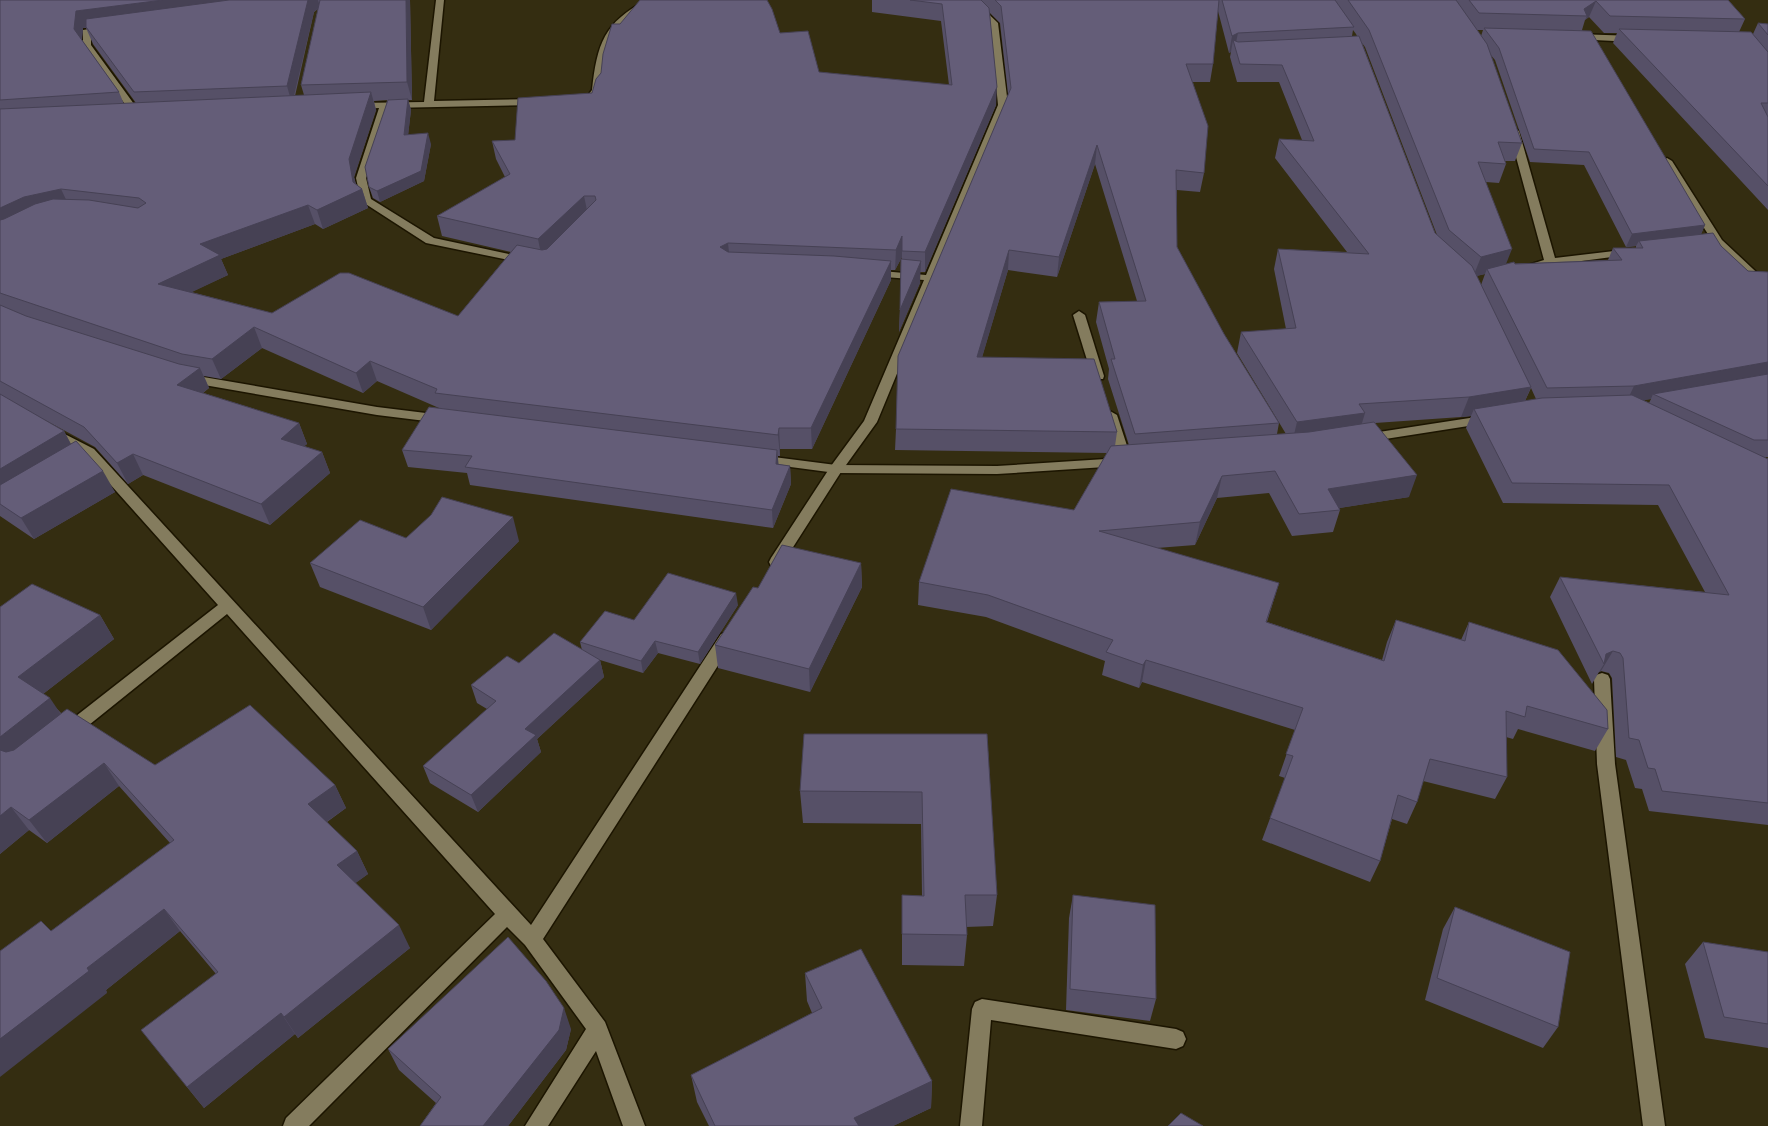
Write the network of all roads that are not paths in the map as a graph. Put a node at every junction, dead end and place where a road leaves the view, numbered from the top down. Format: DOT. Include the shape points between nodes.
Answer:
graph roads {
  1 [pos="440,0"];
  2 [pos="653,0"];
  3 [pos="969,0"];
  4 [pos="115,28"];
  5 [pos="1569,37"];
  6 [pos="1648,39"];
  7 [pos="588,98"];
  8 [pos="552,102"];
  9 [pos="429,104"];
  10 [pos="385,105"];
  11 [pos="346,107"];
  12 [pos="137,115"];
  13 [pos="1511,124"];
  14 [pos="1661,152"];
  15 [pos="1718,242"];
  16 [pos="1698,244"];
  17 [pos="1639,251"];
  18 [pos="1550,262"];
  19 [pos="537,263"];
  20 [pos="1515,271"];
  21 [pos="854,272"];
  22 [pos="930,278"];
  23 [pos="1768,289"];
  24 [pos="1079,315"];
  25 [pos="171,373"];
  26 [pos="1102,388"];
  27 [pos="1108,406"];
  28 [pos="1504,416"];
  29 [pos="455,421"];
  30 [pos="41,424"];
  31 [pos="1350,440"];
  32 [pos="89,452"];
  33 [pos="748,458"];
  34 [pos="1141,460"];
  35 [pos="1125,461"];
  36 [pos="73,462"];
  37 [pos="836,469"];
  38 [pos="770,570"];
  39 [pos="228,605"];
  40 [pos="733,629"];
  41 [pos="1602,679"];
  42 [pos="54,743"];
  43 [pos="507,914"];
  44 [pos="532,939"];
  45 [pos="598,1029"];
  46 [pos="1176,1039"];
  47 [pos="294,1126"];
  48 [pos="536,1126"];
  49 [pos="634,1126"];
  50 [pos="971,1126"];
  51 [pos="1654,1126"];
  1 -- 9 [label="street"];
  2 -- 7 [label="street" via="626,16 611,32 600,55 597,92"];
  3 -- 22 [label="street" via="994,23 1003,105"];
  4 -- 12 [label="street" via="86,32 87,45"];
  5 -- 6 [label="street"];
  8 -- 9 [label="street"];
  9 -- 10 [label="street"];
  10 -- 11 [label="street"];
  10 -- 19 [label="street" via="361,178 366,201 430,241"];
  13 -- 18 [label="street"];
  14 -- 15 [label="street"];
  15 -- 16 [label="street"];
  15 -- 23 [label="street"];
  17 -- 18 [label="street"];
  18 -- 20 [label="street"];
  21 -- 22 [label="street"];
  22 -- 37 [label="street" via="870,422"];
  24 -- 26 [label="street"];
  25 -- 29 [label="street" via="189,379 377,411"];
  27 -- 35 [label="street"];
  28 -- 31 [label="street"];
  30 -- 32 [label="street"];
  32 -- 36 [label="street"];
  32 -- 39 [label="street"];
  33 -- 37 [label="street"];
  34 -- 35 [label="street"];
  35 -- 37 [label="street" via="997,470"];
  37 -- 38 [label="street"];
  39 -- 42 [label="street"];
  39 -- 43 [label="street"];
  40 -- 44 [label="street"];
  41 -- 51 [label="street" via="1606,764"];
  43 -- 44 [label="street"];
  43 -- 47 [label="street"];
  44 -- 45 [label="street"];
  45 -- 48 [label="street"];
  45 -- 49 [label="street"];
  46 -- 50 [label="street" via="982,1009"];
}
